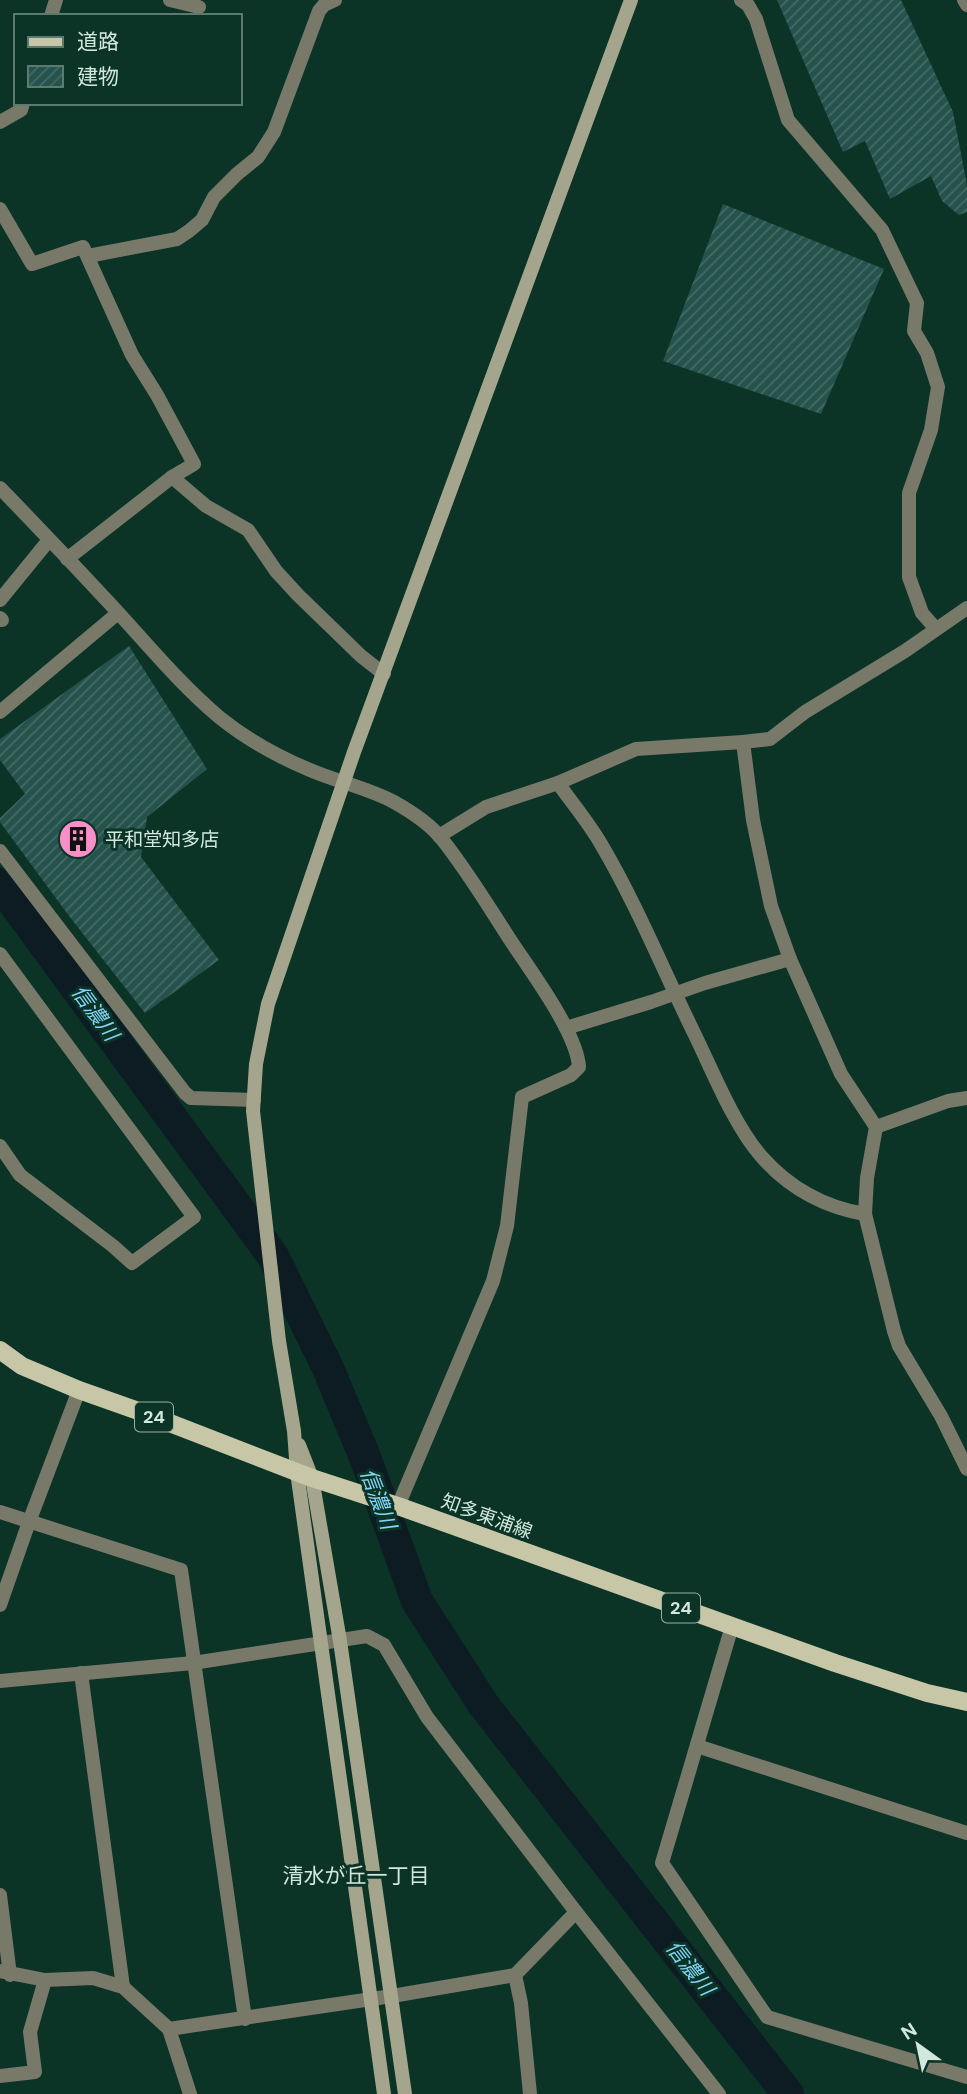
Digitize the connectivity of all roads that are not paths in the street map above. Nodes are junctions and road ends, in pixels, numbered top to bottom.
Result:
1 (170, 0) edge
2 (335, 0) edge
3 (631, 0) edge
4 (741, 0) edge
5 (964, 0) edge
6 (967, 5) edge
7 (199, 7) dead end
8 (22, 105) edge
9 (0, 122) edge
10 (0, 209) edge
11 (88, 256) junction
12 (173, 477) junction
13 (2, 495) edge
14 (50, 540) junction
15 (67, 559) junction
16 (0, 600) edge
17 (967, 608) edge
18 (118, 613) junction
19 (936, 629) junction
20 (384, 674) junction
21 (0, 712) edge
22 (743, 743) junction
23 (345, 783) junction
24 (558, 783) junction
25 (439, 836) junction
26 (0, 851) edge
27 (0, 954) edge
28 (790, 959) junction
29 (674, 993) junction
30 (566, 1028) junction
31 (967, 1098) edge
32 (254, 1100) junction
33 (876, 1128) junction
34 (0, 1146) edge
35 (865, 1214) junction
36 (0, 1350) edge
37 (0, 1363) edge
38 (22, 1366) junction
39 (79, 1390) junction
40 (967, 1469) edge
41 (304, 1475) junction
42 (398, 1506) junction
43 (0, 1512) edge
44 (29, 1522) junction
45 (0, 1605) edge
46 (732, 1626) junction
47 (340, 1642) junction
48 (321, 1644) junction
49 (193, 1663) junction
50 (80, 1673) junction
51 (0, 1681) edge
52 (967, 1702) edge
53 (697, 1746) junction
54 (967, 1833) edge
55 (0, 1895) edge
56 (576, 1912) junction
57 (5, 1973) edge
58 (515, 1975) junction
59 (45, 1980) junction
60 (122, 1987) junction
61 (392, 1996) junction
62 (371, 1999) junction
63 (245, 2019) junction
64 (169, 2029) junction
65 (0, 2076) edge
66 (967, 2077) edge
67 (190, 2094) edge
68 (384, 2094) edge
69 (405, 2094) edge
70 (530, 2094) edge
71 (719, 2094) edge

1 - 7 street
2 - 11 street
3 - 20 street
4 - 19 street
5 - 6 street
8 - 9 street
10 - 11 street
11 - 12 street
12 - 15 street
12 - 20 street
13 - 14 street
14 - 15 street
14 - 16 street
15 - 18 street
17 - 19 street
18 - 21 street
18 - 23 street
19 - 22 street
20 - 23 street
22 - 24 street
22 - 28 street
23 - 25 street
23 - 32 street
24 - 25 street
24 - 29 street
25 - 30 street
26 - 32 street
27 - 34 street
28 - 29 street
28 - 33 street
29 - 30 street
29 - 35 street
30 - 42 street
31 - 33 street
32 - 41 street
33 - 35 street
35 - 40 street
36 - 38 main road, 知多東浦線 / 24
37 - 38 street
38 - 39 main road, 知多東浦線 / 24
39 - 41 main road, 知多東浦線 / 24
39 - 44 street
41 - 42 main road, 知多東浦線 / 24
41 - 47 street
41 - 48 street
42 - 46 main road, 知多東浦線 / 24
43 - 44 street
44 - 45 street
44 - 49 street
46 - 52 main road, 知多東浦線 / 24
46 - 53 street
47 - 48 street
47 - 56 street
47 - 61 street
48 - 49 street
48 - 62 street
49 - 50 street
49 - 63 street
50 - 51 street
50 - 60 street
53 - 54 street
53 - 66 street
55 - 57 street
56 - 58 street
56 - 71 street
57 - 59 street
58 - 61 street
58 - 70 street
59 - 60 street
59 - 65 street
60 - 64 street
61 - 62 street
61 - 69 street
62 - 63 street
62 - 68 street
63 - 64 street
64 - 67 street

